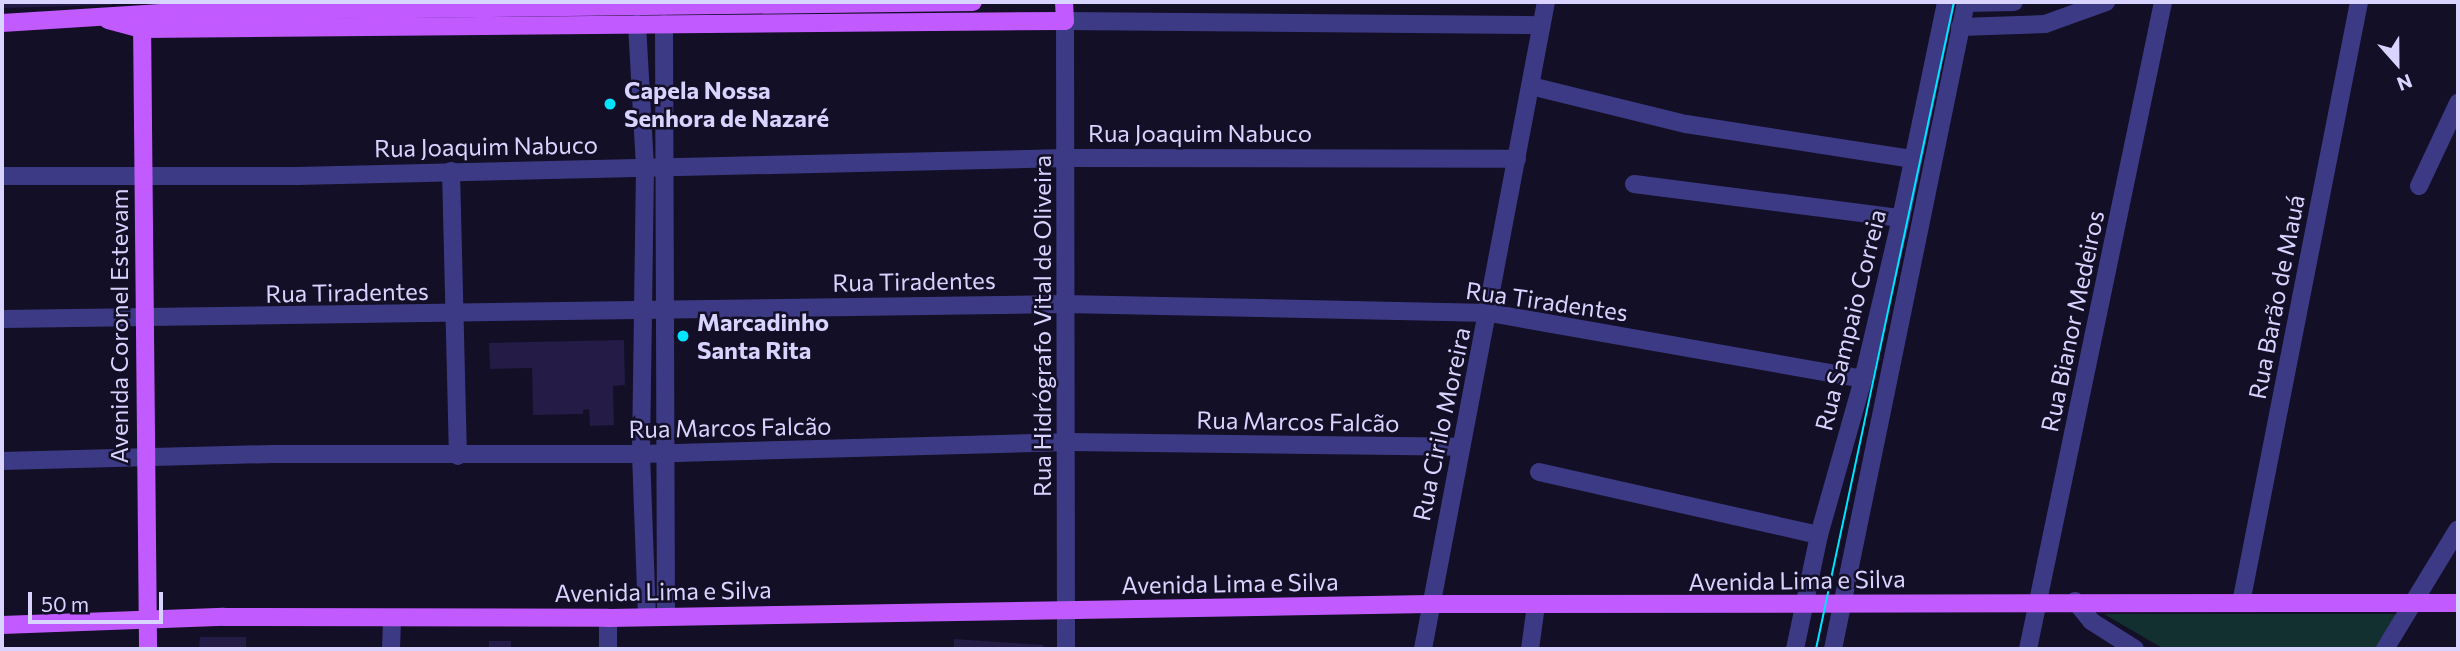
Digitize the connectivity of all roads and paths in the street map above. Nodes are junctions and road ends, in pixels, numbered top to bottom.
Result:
1 (972, 2) edge
2 (1064, 2) edge
3 (1546, 2) edge
4 (1946, 2) edge
5 (1966, 2) edge
6 (2014, 2) edge
7 (2106, 2) edge
8 (2163, 2) edge
9 (2359, 2) edge
10 (449, 4) edge
11 (142, 15) edge
12 (1065, 21) junction
13 (2, 23) edge
14 (637, 24) junction
15 (664, 24) junction
16 (1540, 25) junction
17 (444, 26) junction
18 (1961, 27) junction
19 (1531, 86) junction
20 (2458, 103) edge
21 (1067, 158) junction
22 (1517, 159) junction
23 (1912, 159) junction
24 (663, 166) junction
25 (645, 167) junction
26 (451, 171) junction
27 (143, 175) junction
28 (2, 176) edge
29 (1634, 184) dead end
30 (2419, 186) dead end
31 (1901, 218) junction
32 (1064, 304) junction
33 (641, 309) junction
34 (666, 309) junction
35 (1490, 313) junction
36 (455, 315) junction
37 (2, 319) edge
38 (143, 319) junction
39 (1863, 379) junction
40 (1068, 442) junction
41 (1460, 447) junction
42 (667, 453) junction
43 (641, 454) junction
44 (458, 456) junction
45 (143, 457) junction
46 (2, 461) edge
47 (1539, 472) dead end
48 (2458, 529) edge
49 (1819, 535) junction
50 (2039, 601) junction
51 (2076, 601) junction
52 (2241, 603) junction
53 (2458, 603) edge
54 (1429, 604) junction
55 (2412, 604) junction
56 (1536, 605) junction
57 (1843, 605) junction
58 (1804, 607) junction
59 (1066, 610) junction
60 (647, 616) junction
61 (666, 616) junction
62 (608, 618) junction
63 (147, 619) junction
64 (392, 619) junction
65 (2, 625) edge
66 (148, 649) edge
67 (391, 649) edge
68 (608, 649) edge
69 (1066, 649) edge
70 (1423, 649) edge
71 (1530, 649) edge
72 (1795, 649) edge
73 (1833, 649) edge
74 (2028, 649) edge
75 (2135, 649) edge
76 (2385, 649) edge

1 - 10 main road
2 - 12 main road, Rua Hidrógrafo Vital de Oliveira
3 - 16 street, Rua Cirilo Moreira
4 - 23 street, Rua Sampaio Correia
5 - 6 street
5 - 18 street, Rua Sampaio Correia
7 - 18 street
8 - 50 street, Rua Bianor Medeiros
9 - 52 street, Rua Barão de Mauá
10 - 11 main road
10 - 17 street
11 - 13 main road
11 - 17 main road
11 - 27 main road, Avenida Coronel Estevam
12 - 15 main road
12 - 16 street
12 - 21 street, Rua Hidrógrafo Vital de Oliveira
14 - 15 main road
14 - 17 main road
14 - 25 street
15 - 24 street
16 - 19 street, Rua Cirilo Moreira
18 - 57 street, Rua Sampaio Correia
19 - 22 street, Rua Cirilo Moreira
19 - 23 street
20 - 30 street
21 - 22 street, Rua Joaquim Nabuco
21 - 24 street, Rua Joaquim Nabuco
21 - 32 street, Rua Hidrógrafo Vital de Oliveira
22 - 35 street, Rua Cirilo Moreira
23 - 31 street, Rua Sampaio Correia
24 - 25 street, Rua Joaquim Nabuco
24 - 34 street
25 - 26 street, Rua Joaquim Nabuco
25 - 33 street
26 - 27 street, Rua Joaquim Nabuco
26 - 36 street
27 - 28 street, Rua Joaquim Nabuco
27 - 38 main road, Avenida Coronel Estevam
29 - 31 street
31 - 39 street, Rua Sampaio Correia
32 - 34 street, Rua Tiradentes
32 - 35 street, Rua Tiradentes
32 - 40 street, Rua Hidrógrafo Vital de Oliveira
33 - 34 street, Rua Tiradentes
33 - 36 street, Rua Tiradentes
33 - 43 street
34 - 42 street
35 - 39 street, Rua Tiradentes
35 - 41 street, Rua Cirilo Moreira
36 - 38 street, Rua Tiradentes
36 - 44 street
37 - 38 street, Rua Tiradentes
38 - 45 main road, Avenida Coronel Estevam
39 - 49 street, Rua Sampaio Correia
40 - 41 street, Rua Marcos Falcão
40 - 42 street, Rua Marcos Falcão
40 - 59 street, Rua Hidrógrafo Vital de Oliveira
41 - 54 street, Rua Cirilo Moreira
42 - 43 street, Rua Marcos Falcão
42 - 61 street
43 - 44 street, Rua Marcos Falcão
43 - 60 street
44 - 45 street, Rua Marcos Falcão
45 - 46 street, Rua Marcos Falcão
45 - 63 main road, Avenida Coronel Estevam
47 - 49 street
48 - 55 street
49 - 58 street, Rua Sampaio Correia
50 - 51 main road, Avenida Lima e Silva
50 - 57 main road, Avenida Lima e Silva
50 - 74 street, Rua Bianor Medeiros
51 - 52 main road, Avenida Lima e Silva
51 - 75 street
52 - 55 main road, Avenida Lima e Silva
53 - 55 main road, Avenida Lima e Silva
54 - 56 main road, Avenida Lima e Silva
54 - 59 main road, Avenida Lima e Silva
54 - 70 street, Rua Cirilo Moreira
55 - 76 street
56 - 58 main road, Avenida Lima e Silva
56 - 71 street
57 - 58 main road, Avenida Lima e Silva
57 - 73 street, Rua Sampaio Correia
58 - 72 street, Rua Sampaio Correia
59 - 61 main road, Avenida Lima e Silva
59 - 69 street, Rua Hidrógrafo Vital de Oliveira
60 - 61 main road, Avenida Lima e Silva
60 - 62 main road, Avenida Lima e Silva
62 - 64 main road, Avenida Lima e Silva
62 - 68 street
63 - 64 main road, Avenida Lima e Silva
63 - 65 main road, Avenida Lima e Silva
63 - 66 main road, Avenida Coronel Estevam
64 - 67 street

